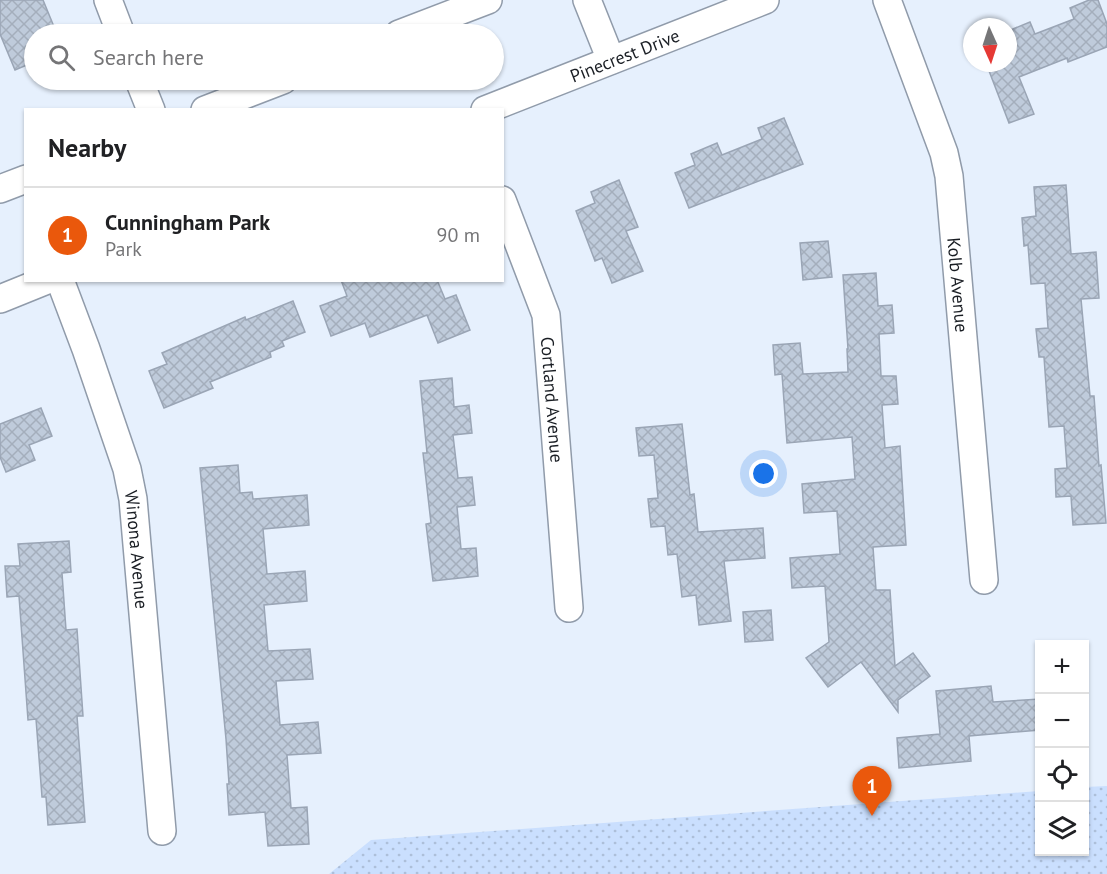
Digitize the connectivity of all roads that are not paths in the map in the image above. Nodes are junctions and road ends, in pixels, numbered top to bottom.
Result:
1 (108, 0) edge
2 (488, 0) edge
3 (587, 0) edge
4 (765, 0) edge
5 (887, 0) edge
6 (117, 24) edge
7 (425, 24) edge
8 (611, 60) junction
9 (143, 90) edge
10 (257, 90) edge
11 (150, 108) edge
12 (210, 108) edge
13 (490, 108) edge
14 (24, 180) edge
15 (0, 189) edge
16 (504, 205) edge
17 (42, 282) edge
18 (61, 282) edge
19 (0, 299) edge
20 (984, 580) dead end
21 (569, 608) dead end
22 (162, 831) dead end

1 - 6 street
2 - 7 street
3 - 8 street
4 - 8 street, Pinecrest Drive
5 - 20 street, Kolb Avenue
8 - 13 street, Pinecrest Drive
9 - 11 street
10 - 12 street
14 - 15 street
16 - 21 street, Cortland Avenue
17 - 19 street
18 - 22 street, Winona Avenue

